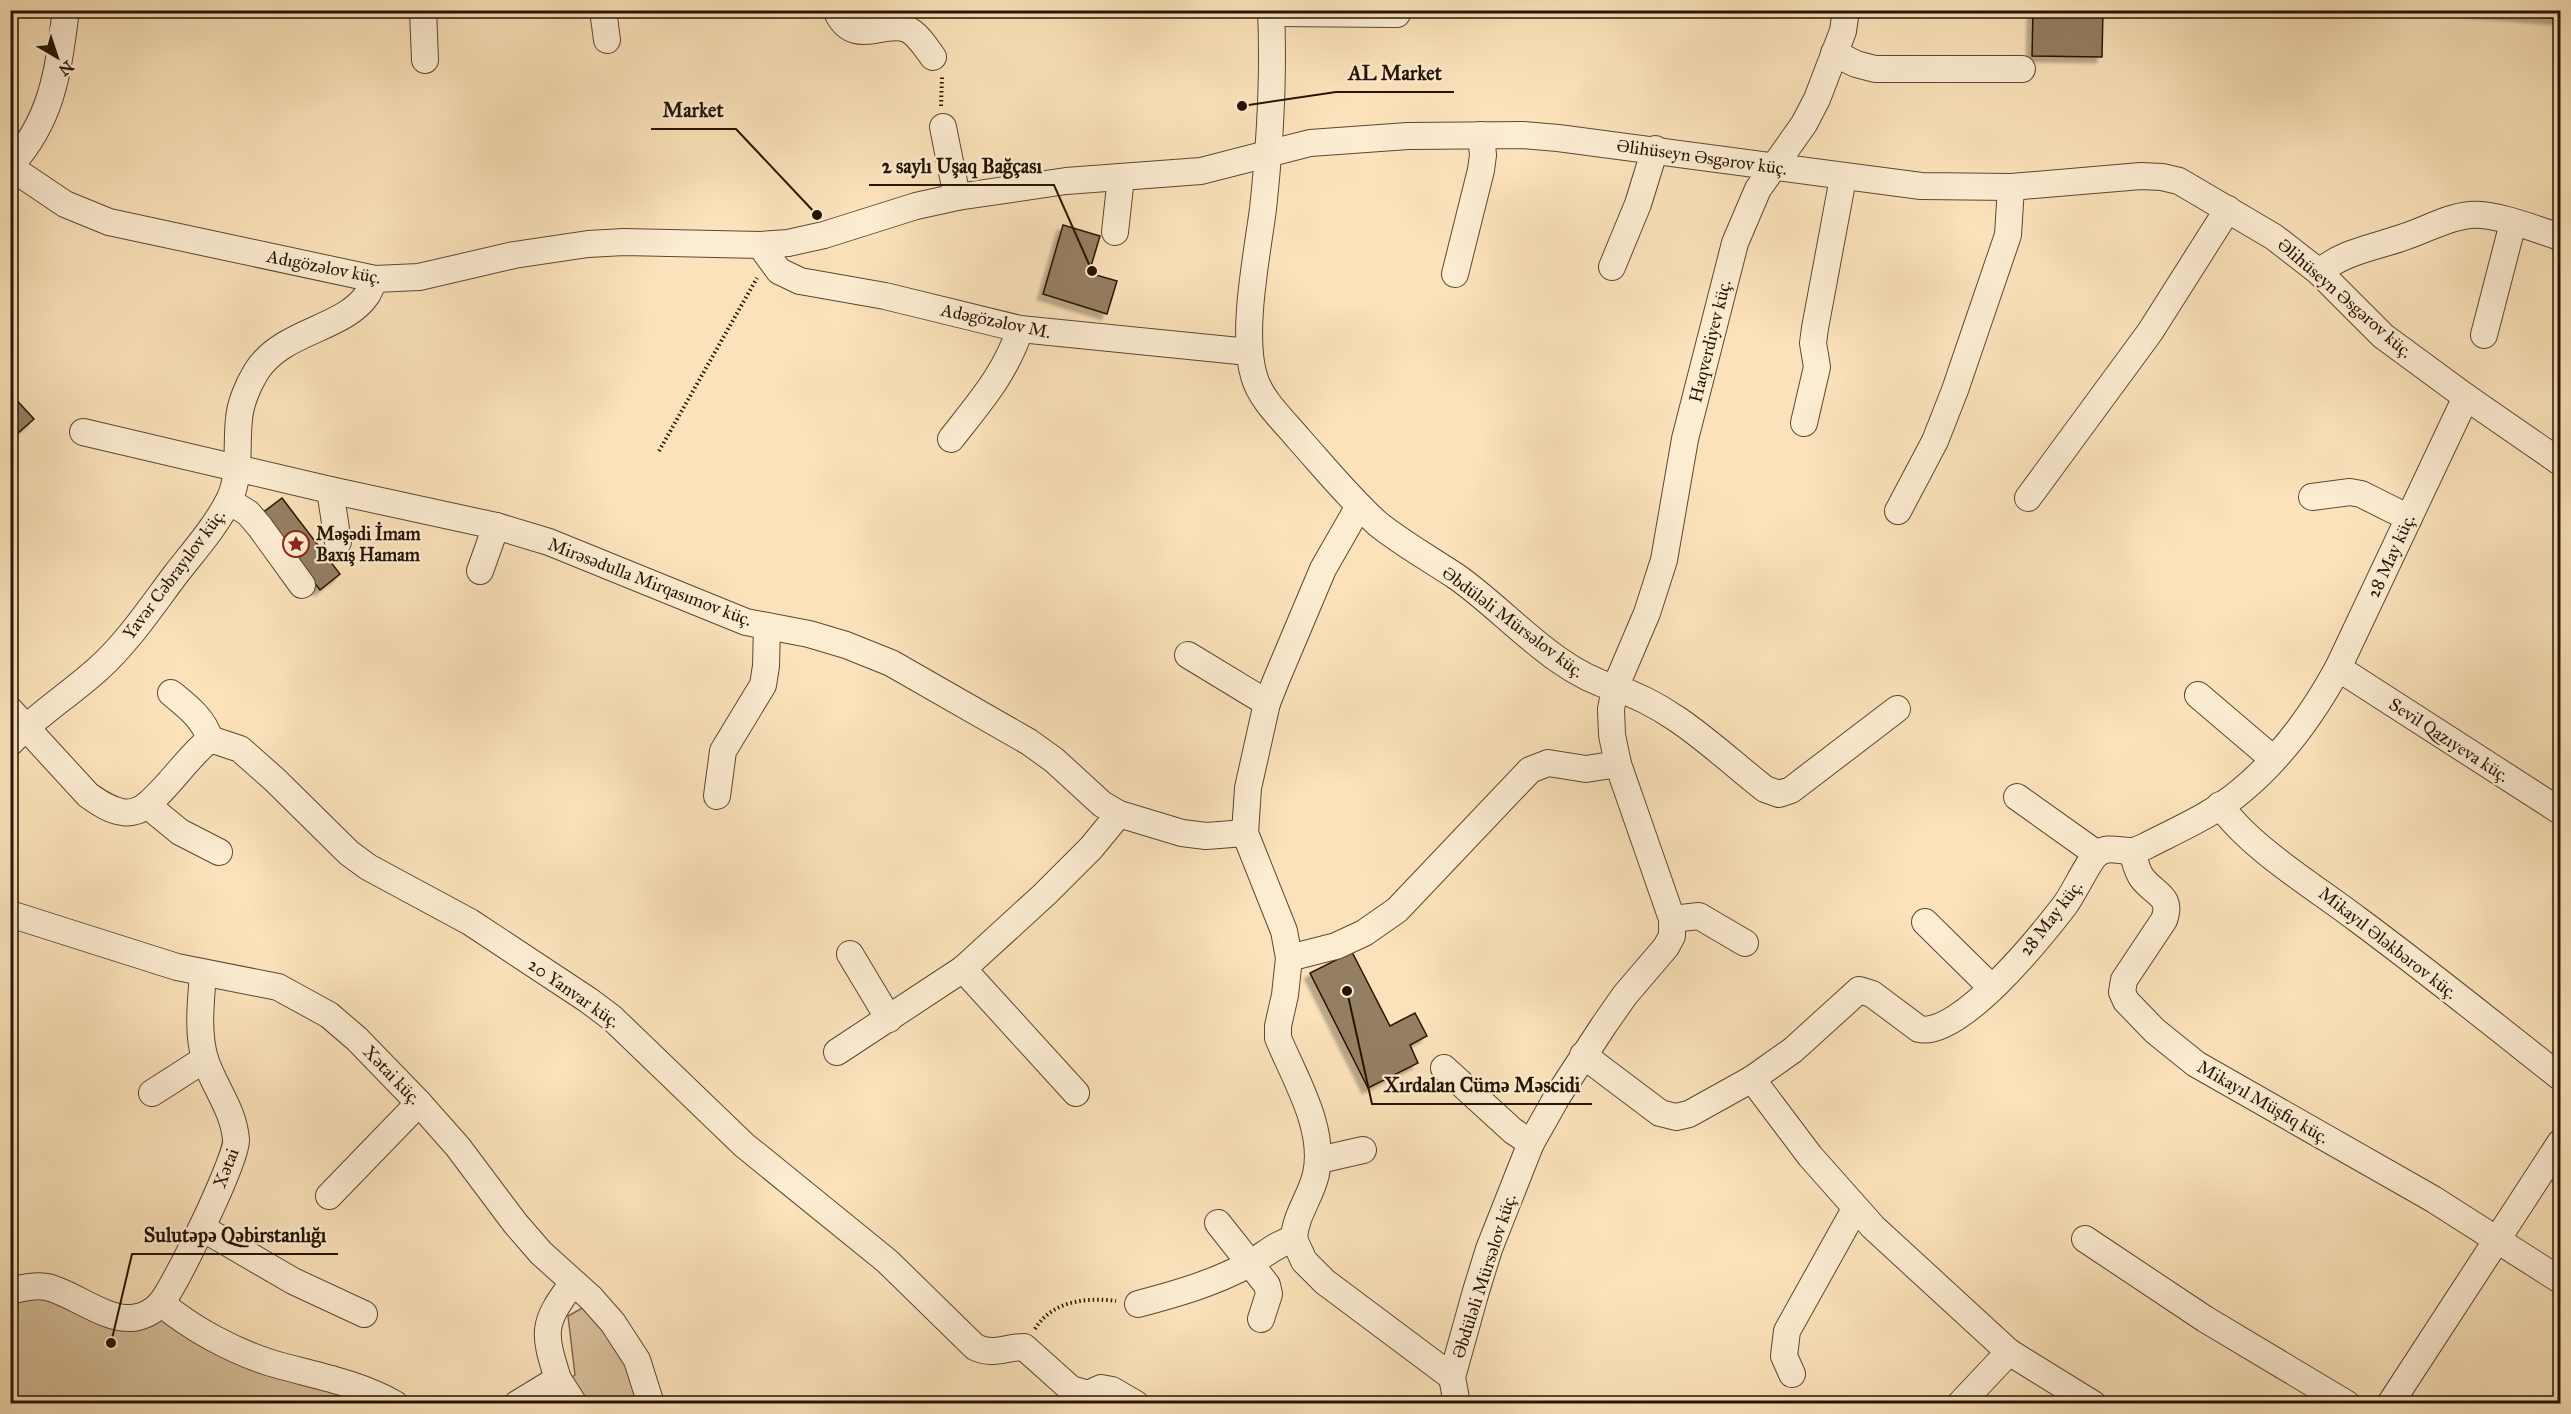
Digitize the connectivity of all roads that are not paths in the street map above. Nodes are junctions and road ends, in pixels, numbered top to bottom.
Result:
1 (66, 10) edge
2 (423, 10) edge
3 (603, 10) edge
4 (836, 10) edge
5 (1846, 10) edge
6 (1271, 12) edge
7 (1397, 14) dead end
8 (607, 40) dead end
9 (1834, 53) junction
10 (933, 57) road end
11 (424, 60) dead end
12 (2022, 69) dead end
13 (943, 127) road end
14 (1481, 135) junction
15 (1655, 149) junction
16 (1267, 153) junction
17 (1774, 165) junction
18 (10, 167) edge
19 (1121, 177) junction
20 (1843, 178) junction
21 (2012, 187) junction
22 (957, 197) junction
23 (2228, 209) junction
24 (2514, 223) junction
25 (1115, 232) dead end
26 (2560, 237) edge
27 (765, 253) junction
28 (1612, 267) dead end
29 (2319, 272) junction
30 (1455, 274) dead end
31 (375, 279) junction
32 (1020, 329) junction
33 (2484, 335) dead end
34 (1249, 352) junction
35 (2466, 397) junction
36 (1804, 423) dead end
37 (84, 432) dead end
38 (951, 439) dead end
39 (2560, 462) edge
40 (236, 469) junction
41 (330, 490) junction
42 (2312, 497) dead end
43 (2028, 498) dead end
44 (228, 501) junction
45 (1359, 506) junction
46 (1898, 512) dead end
47 (2409, 518) junction
48 (496, 525) junction
49 (338, 542) dead end
50 (480, 570) dead end
51 (302, 585) dead end
52 (767, 626) junction
53 (1188, 655) dead end
54 (2338, 668) junction
55 (1615, 688) junction
56 (171, 693) dead end
57 (2198, 695) dead end
58 (1267, 703) junction
59 (1897, 709) dead end
60 (16, 726) edge
61 (210, 739) junction
62 (2273, 759) junction
63 (1618, 764) junction
64 (717, 796) dead end
65 (2017, 797) dead end
66 (147, 805) junction
67 (2220, 805) junction
68 (2560, 811) edge
69 (1119, 814) junction
70 (1245, 833) junction
71 (2132, 851) junction
72 (219, 852) dead end
73 (2097, 854) junction
74 (10, 914) edge
75 (1672, 919) junction
76 (1925, 922) dead end
77 (1745, 943) dead end
78 (850, 954) dead end
79 (1289, 958) junction
80 (963, 969) junction
81 (203, 973) junction
82 (1992, 988) junction
83 (889, 1019) junction
84 (837, 1052) dead end
85 (1583, 1055) junction
86 (205, 1059) junction
87 (1444, 1068) dead end
88 (2560, 1077) edge
89 (1752, 1079) junction
90 (152, 1093) dead end
91 (1076, 1093) dead end
92 (419, 1103) junction
93 (1531, 1143) junction
94 (2560, 1143) edge
95 (1363, 1150) dead end
96 (1319, 1160) junction
97 (329, 1196) dead end
98 (1855, 1209) junction
99 (1218, 1223) dead end
100 (202, 1228) junction
101 (2497, 1238) junction
102 (1294, 1239) junction
103 (2085, 1239) dead end
104 (1251, 1263) junction
105 (2560, 1280) edge
106 (572, 1284) junction
107 (10, 1291) edge
108 (161, 1303) junction
109 (1138, 1304) road end
110 (363, 1314) dead end
111 (1261, 1319) dead end
112 (2009, 1352) junction
113 (1792, 1374) dead end
114 (1452, 1377) junction
115 (558, 1379) junction
116 (394, 1404) edge
117 (517, 1404) edge
118 (574, 1404) edge
119 (651, 1404) edge
120 (1136, 1404) edge
121 (1457, 1404) edge
122 (1960, 1404) edge
123 (2093, 1404) edge
124 (2347, 1404) edge
125 (2390, 1404) edge

1 - 18 street
2 - 11 street
3 - 8 street
4 - 10 street
5 - 9 street, Haqverdiyev küç.
6 - 7 street
6 - 16 street, Əbdüləli Mürsəlov küç.
9 - 12 street
9 - 17 street, Haqverdiyev küç.
13 - 22 street
14 - 15 street, Əlihüseyn Əsgərov küç.
14 - 16 street, Əlihüseyn Əsgərov küç.
14 - 30 street
15 - 17 street, Əlihüseyn Əsgərov küç.
15 - 28 street
16 - 19 street, Əlihüseyn Əsgərov küç.
16 - 34 street, Əbdüləli Mürsəlov küç.
17 - 20 street, Əlihüseyn Əsgərov küç.
17 - 55 street, Haqverdiyev küç.
18 - 31 street, Adıgözəlov küç.
19 - 22 street, Əlihüseyn Əsgərov küç.
19 - 25 street
20 - 21 street, Əlihüseyn Əsgərov küç.
20 - 36 street
21 - 23 street, Əlihüseyn Əsgərov küç.
21 - 46 street
22 - 27 street, Əlihüseyn Əsgərov küç.
23 - 29 street, Əlihüseyn Əsgərov küç.
23 - 43 street
24 - 26 street
24 - 29 street
24 - 33 street
27 - 31 street, Adıgözəlov küç.
27 - 32 street, Adəgözəlov M.
29 - 35 street, Əlihüseyn Əsgərov küç.
31 - 40 street, Yavər Cəbrayılov küç.
32 - 34 street, Adəgözəlov M.
32 - 38 street
34 - 45 street, Əbdüləli Mürsəlov küç.
35 - 39 street, Əlihüseyn Əsgərov küç.
35 - 47 street, 28 May küç.
37 - 40 street, Mirəsədulla Mirqasımov küç.
40 - 41 street, Mirəsədulla Mirqasımov küç.
40 - 44 street, Yavər Cəbrayılov küç.
41 - 48 street, Mirəsədulla Mirqasımov küç.
41 - 49 street
42 - 47 street
44 - 51 street
44 - 60 street, Yavər Cəbrayılov küç.
45 - 55 street, Əbdüləli Mürsəlov küç.
45 - 58 street
47 - 54 street, 28 May küç.
48 - 50 street
48 - 52 street, Mirəsədulla Mirqasımov küç.
52 - 64 street
52 - 69 street, Mirəsədulla Mirqasımov küç.
53 - 58 street
54 - 62 street, 28 May küç.
54 - 68 street, Sevil Qazıyeva küç.
55 - 59 street, Əbdüləli Mürsəlov küç.
55 - 63 street
56 - 61 street
57 - 62 street
58 - 70 street
60 - 66 street
61 - 66 street
61 - 120 street, 20 Yanvar küç.
62 - 67 street, 28 May küç.
63 - 75 street
63 - 79 street
65 - 73 street
66 - 72 street
67 - 71 street, 28 May küç.
67 - 88 street, Mikayıl Ələkbərov küç.
69 - 70 street, Mirəsədulla Mirqasımov küç.
69 - 80 street
70 - 79 street
71 - 73 street, 28 May küç.
71 - 101 street, Mikayıl Müşfiq küç.
73 - 82 street, 28 May küç.
74 - 81 street, Xətai küç.
75 - 77 street
75 - 85 street, Əbdüləli Mürsəlov küç.
76 - 82 street
78 - 83 street
79 - 96 street
80 - 83 street
80 - 91 street
81 - 86 street, Xətai
81 - 92 street, Xətai küç.
82 - 89 street, 28 May küç.
83 - 84 street
85 - 89 street, 28 May küç.
85 - 93 street, Əbdüləli Mürsəlov küç.
86 - 90 street
86 - 100 street, Xətai
87 - 93 street
89 - 98 street
92 - 97 street
92 - 106 street, Xətai küç.
93 - 114 street, Əbdüləli Mürsəlov küç.
94 - 101 street
95 - 96 street
96 - 102 street
98 - 112 street
98 - 113 street
99 - 104 street
100 - 108 street, Xətai
100 - 110 street
101 - 105 street, Mikayıl Müşfiq küç.
101 - 125 street
102 - 104 street
102 - 114 street
103 - 124 street
104 - 109 street
104 - 111 street
106 - 115 street
106 - 119 street, Xətai küç.
107 - 108 street
108 - 116 street
112 - 122 street
112 - 123 street
114 - 121 street, Əbdüləli Mürsəlov küç.
115 - 117 street
115 - 118 street

